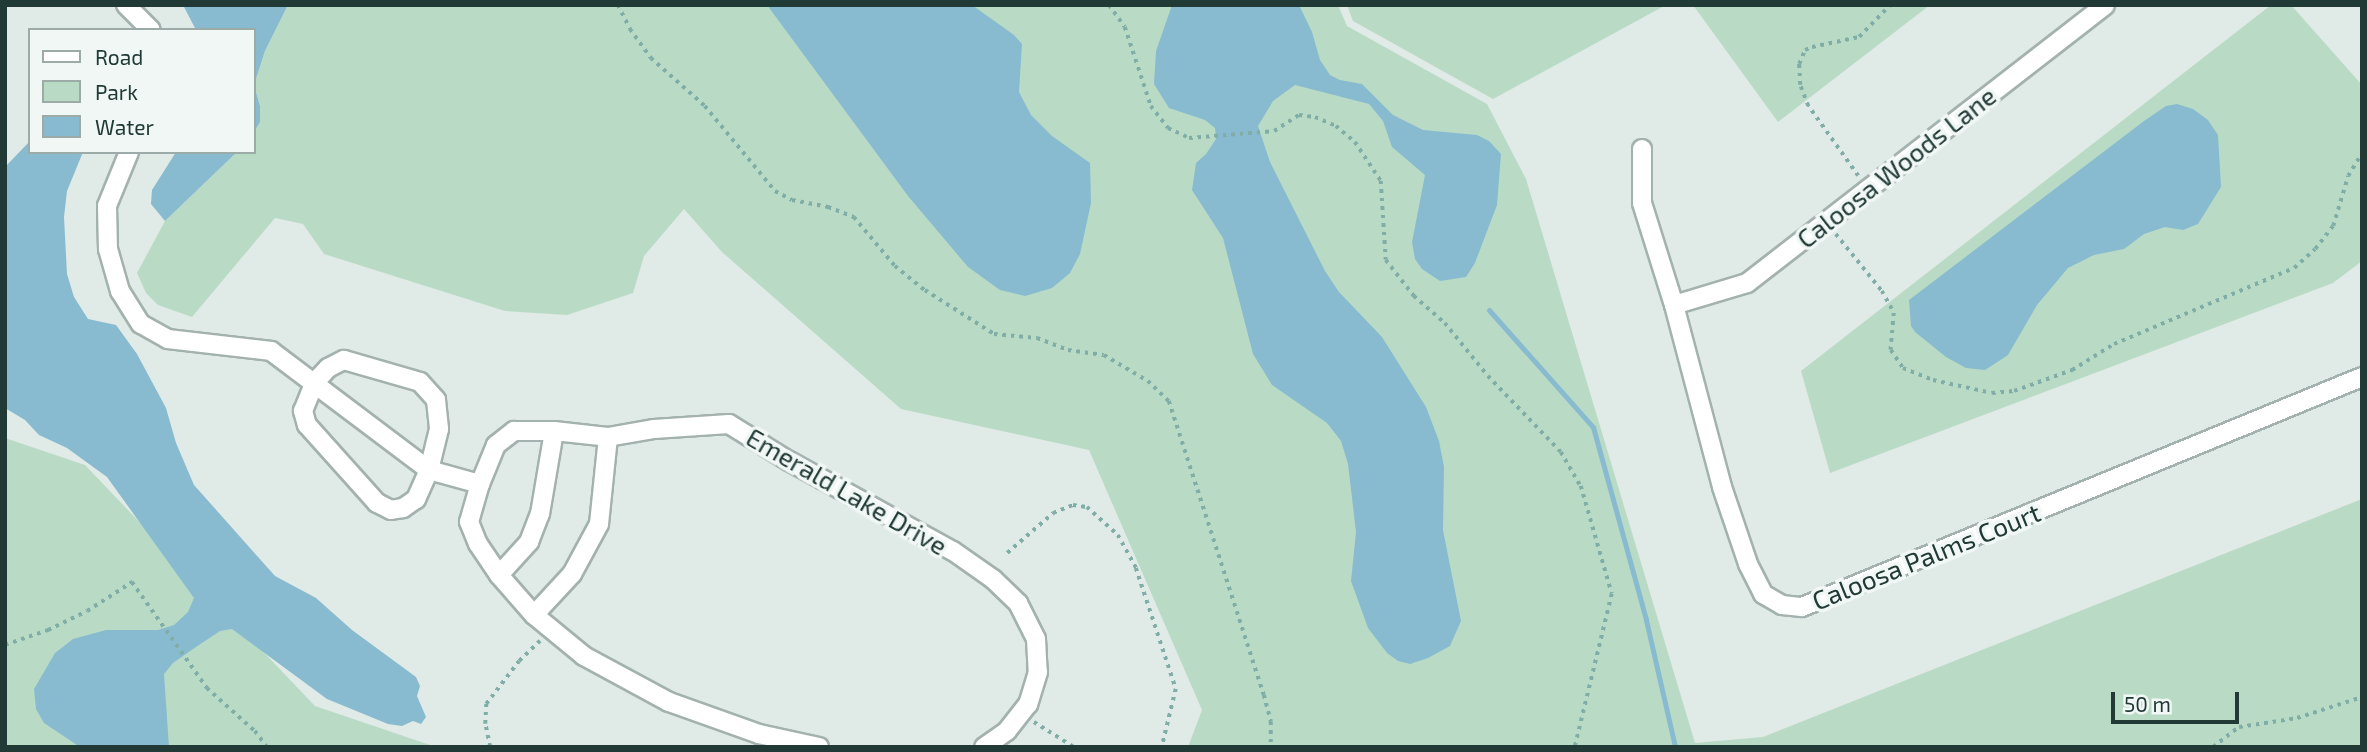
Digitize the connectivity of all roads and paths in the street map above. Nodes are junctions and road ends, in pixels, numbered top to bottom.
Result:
1 (126, 5) edge
2 (618, 5) edge
3 (1891, 5) edge
4 (2105, 5) edge
5 (1110, 6) edge
6 (149, 28) edge
7 (1642, 149) dead end
8 (2362, 153) edge
9 (128, 154) edge
10 (1869, 188) junction
11 (1826, 221) junction
12 (1674, 305) junction
13 (2362, 377) edge
14 (315, 382) junction
15 (554, 431) junction
16 (608, 437) junction
17 (429, 470) junction
18 (480, 484) junction
19 (1007, 553) dead end
20 (499, 575) junction
21 (534, 615) junction
22 (552, 630) junction
23 (5, 645) edge
24 (2362, 697) edge
25 (1020, 714) junction
26 (267, 747) edge
27 (490, 747) edge
28 (819, 747) edge
29 (984, 747) edge
30 (1074, 747) edge
31 (1161, 747) edge
32 (1271, 747) edge
33 (1575, 747) edge
34 (2213, 747) edge

1 - 6 street
2 - 32 path
3 - 10 path
4 - 10 street, Caloosa Woods Lane
5 - 33 path
7 - 12 street, Caloosa Palms Court
8 - 11 path
9 - 14 street
10 - 11 street, Caloosa Woods Lane
11 - 12 street, Caloosa Woods Lane
12 - 13 street, Caloosa Palms Court
14 - 17 street
14 - 17 street
14 - 17 street
15 - 16 street, Emerald Lake Drive
15 - 18 street, Emerald Lake Drive
15 - 20 street
16 - 21 street
16 - 25 street, Emerald Lake Drive
17 - 18 street
18 - 20 street, Emerald Lake Drive
19 - 31 path
20 - 21 street, Emerald Lake Drive
21 - 22 street, Emerald Lake Drive
22 - 27 path
22 - 28 street, Emerald Lake Drive
23 - 26 path
24 - 34 path
25 - 29 street, Emerald Lake Drive
25 - 30 path

